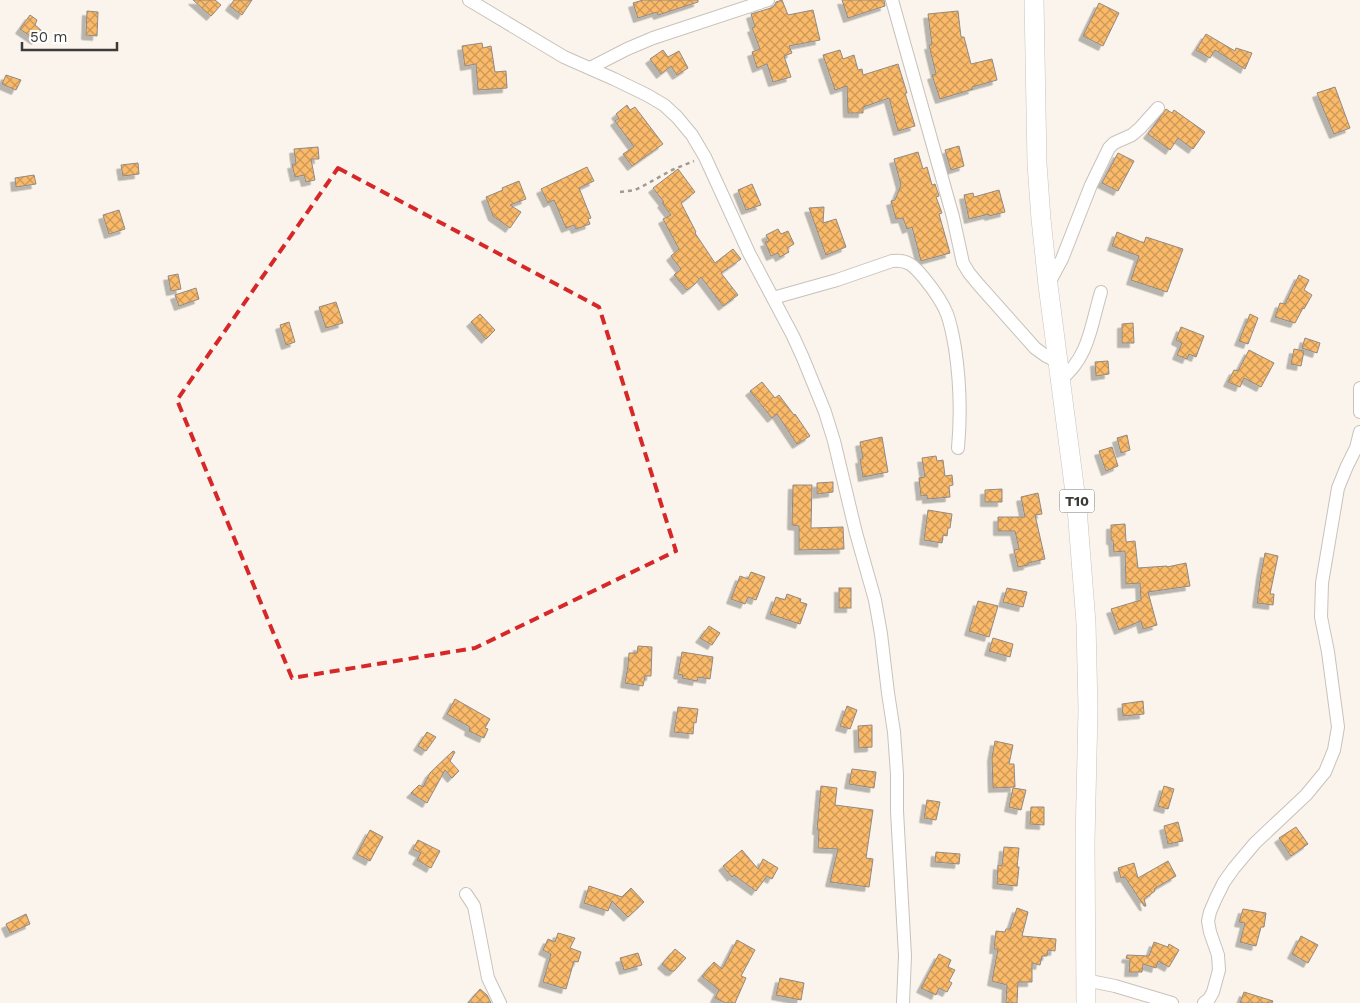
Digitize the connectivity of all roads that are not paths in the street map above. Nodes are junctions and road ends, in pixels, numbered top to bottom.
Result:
1 (469, 0) edge
2 (768, 0) edge
3 (892, 0) edge
4 (1034, 0) edge
5 (590, 68) junction
6 (1158, 108) dead end
7 (1048, 285) junction
8 (1101, 292) dead end
9 (773, 298) junction
10 (1059, 371) junction
11 (1360, 388) edge
12 (1360, 412) edge
13 (1360, 432) edge
14 (958, 448) dead end
15 (466, 894) dead end
16 (1085, 980) junction
17 (500, 1003) edge
18 (903, 1003) edge
19 (1086, 1003) edge
20 (1172, 1003) edge
21 (1204, 1003) edge

1 - 5 street
2 - 5 street
3 - 10 street
4 - 7 highway, T10
5 - 9 street
6 - 7 street
7 - 10 highway, T10
8 - 10 street
9 - 14 street
9 - 18 street
10 - 16 highway, T10
11 - 12 street
13 - 21 street
15 - 17 street
16 - 19 highway, T10
16 - 20 street

